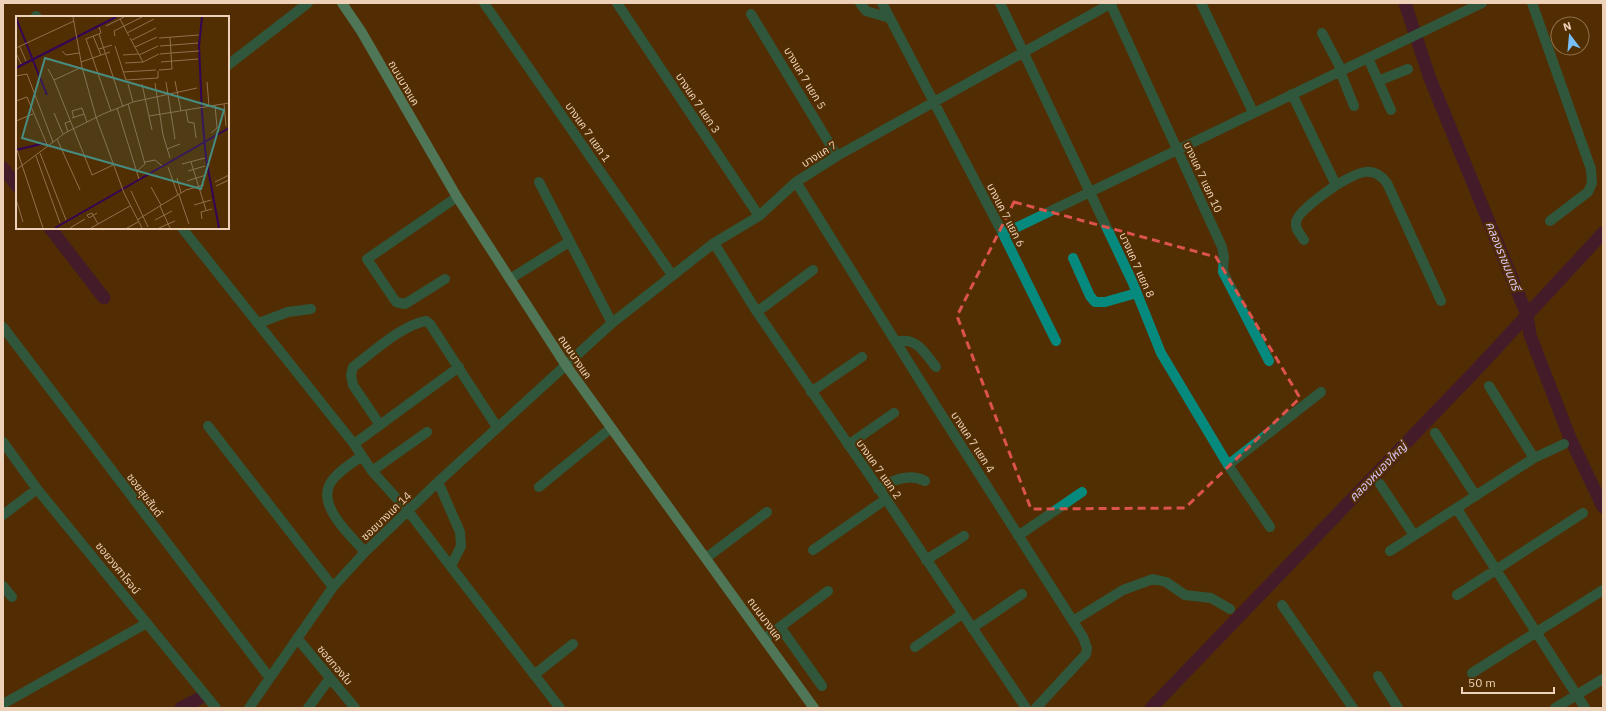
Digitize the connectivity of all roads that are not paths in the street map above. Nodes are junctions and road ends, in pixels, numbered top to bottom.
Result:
1 (308, 3) edge
2 (342, 3) edge
3 (484, 3) edge
4 (617, 3) edge
5 (860, 3) edge
6 (882, 3) edge
7 (1000, 3) edge
8 (1110, 3) edge
9 (1201, 3) edge
10 (1482, 3) edge
11 (1532, 3) edge
12 (1470, 6) edge
13 (751, 14) dead end
14 (890, 18) junction
15 (1322, 33) dead end
16 (1022, 51) junction
17 (1368, 58) junction
18 (229, 64) edge
19 (1408, 69) dead end
20 (1341, 71) junction
21 (1378, 81) junction
22 (1292, 94) junction
23 (933, 101) junction
24 (1354, 106) dead end
25 (1391, 110) dead end
26 (1253, 112) junction
27 (1177, 150) junction
28 (837, 156) junction
29 (539, 182) dead end
30 (796, 182) junction
31 (1336, 185) junction
32 (1090, 192) junction
33 (457, 197) junction
34 (759, 216) junction
35 (1550, 221) dead end
36 (183, 229) edge
37 (1003, 234) junction
38 (1304, 240) dead end
39 (569, 242) junction
40 (714, 243) junction
41 (1073, 258) dead end
42 (813, 270) dead end
43 (672, 275) junction
44 (510, 279) junction
45 (444, 280) dead end
46 (1136, 293) junction
47 (1441, 301) dead end
48 (311, 309) dead end
49 (757, 312) junction
50 (259, 323) junction
51 (612, 323) junction
52 (3, 327) edge
53 (1056, 340) dead end
54 (896, 342) junction
55 (862, 357) dead end
56 (1269, 361) dead end
57 (565, 364) junction
58 (459, 367) junction
59 (936, 367) dead end
60 (1489, 386) dead end
61 (811, 392) junction
62 (1321, 392) dead end
63 (894, 413) dead end
64 (380, 425) junction
65 (208, 426) dead end
66 (497, 427) junction
67 (611, 428) junction
68 (427, 432) dead end
69 (1435, 433) dead end
70 (3, 442) edge
71 (354, 444) junction
72 (1564, 444) dead end
73 (848, 445) junction
74 (362, 456) junction
75 (1534, 458) junction
76 (1228, 465) junction
77 (372, 471) junction
78 (925, 481) dead end
79 (438, 482) junction
80 (1380, 484) dead end
81 (539, 487) dead end
82 (37, 489) junction
83 (878, 489) junction
84 (1082, 492) dead end
85 (1476, 496) junction
86 (886, 499) junction
87 (1457, 509) junction
88 (408, 512) junction
89 (767, 512) dead end
90 (1583, 513) dead end
91 (3, 515) edge
92 (1270, 527) dead end
93 (1414, 535) junction
94 (964, 536) dead end
95 (1018, 536) junction
96 (813, 550) dead end
97 (1390, 551) dead end
98 (365, 552) junction
99 (706, 558) junction
100 (926, 560) junction
101 (451, 566) junction
102 (1496, 570) junction
103 (3, 586) edge
104 (333, 586) junction
105 (1603, 590) edge
106 (828, 591) dead end
107 (1022, 594) dead end
108 (1457, 595) dead end
109 (12, 597) dead end
110 (1282, 605) dead end
111 (1230, 609) dead end
112 (962, 614) junction
113 (1073, 621) junction
114 (147, 623) junction
115 (780, 627) junction
116 (972, 628) junction
117 (1536, 631) junction
118 (297, 638) junction
119 (764, 639) junction
120 (573, 644) dead end
121 (915, 647) dead end
122 (1472, 673) dead end
123 (534, 675) junction
124 (1378, 676) dead end
125 (269, 677) junction
126 (330, 678) junction
127 (1603, 679) edge
128 (822, 686) dead end
129 (1577, 695) junction
130 (3, 704) edge
131 (216, 708) edge
132 (249, 708) edge
133 (308, 708) edge
134 (355, 708) edge
135 (560, 708) edge
136 (814, 708) edge
137 (1026, 708) edge
138 (1036, 708) edge
139 (1353, 708) edge
140 (1398, 708) edge
141 (1555, 708) edge
142 (1585, 708) edge

1 - 18 street
2 - 33 main road, ถนนบางแค
3 - 43 street, บางแค 7 แยก 1
4 - 34 street, บางแค 7 แยก 3
5 - 14 street
6 - 14 street, บางแค 7 แยก 6
7 - 16 street, บางแค 7 แยก 8
8 - 16 street, บางแค 7
8 - 27 street, บางแค 7 แยก 10
9 - 26 street
10 - 12 street
11 - 35 street
12 - 17 street
13 - 28 street, บางแค 7 แยก 5
14 - 23 street, บางแค 7 แยก 6
15 - 20 street
16 - 23 street, บางแค 7
16 - 32 street, บางแค 7 แยก 8
17 - 20 street
17 - 21 street
19 - 21 street
20 - 22 street
20 - 24 street
21 - 25 street
22 - 26 street
22 - 31 street
23 - 28 street, บางแค 7
23 - 37 street, บางแค 7 แยก 6
26 - 27 street
27 - 32 street
27 - 56 street, บางแค 7 แยก 10
28 - 30 street, บางแค 7
29 - 39 street
30 - 34 street, บางแค 7
30 - 54 street, บางแค 7 แยก 4
31 - 38 street
31 - 47 street
32 - 37 street
32 - 46 street, บางแค 7 แยก 8
33 - 44 main road, ถนนบางแค
33 - 45 street
34 - 40 street, บางแค 7
36 - 50 street
37 - 53 street, บางแค 7 แยก 6
39 - 44 street
39 - 51 street
40 - 43 street, บางแค 7
40 - 49 street, บางแค 7 แยก 2
41 - 46 street
42 - 49 street
43 - 51 street, บางแค 7
44 - 57 main road, ถนนบางแค
46 - 76 street, บางแค 7 แยก 8
48 - 50 street
49 - 61 street, บางแค 7 แยก 2
50 - 71 street
51 - 57 street, บางแค 7
52 - 125 street, ซอยสุขสันต์
54 - 59 street
54 - 95 street, บางแค 7 แยก 4
55 - 61 street
57 - 66 street, ซอยบางแค 14
57 - 67 main road, ถนนบางแค
58 - 64 street
58 - 64 street
58 - 66 street
60 - 75 street
61 - 73 street, บางแค 7 แยก 2
62 - 76 street
63 - 73 street
64 - 71 street
65 - 104 street
66 - 79 street, ซอยบางแค 14
67 - 81 street
67 - 99 main road, ถนนบางแค
68 - 77 street
69 - 85 street
70 - 82 street, ซอยวงศาโรจน์
71 - 74 street
72 - 75 street
73 - 83 street, บางแค 7 แยก 2
74 - 77 street
74 - 98 street
75 - 85 street
76 - 92 street, บางแค 7 แยก 8
77 - 88 street
78 - 83 street
79 - 88 street, ซอยบางแค 14
79 - 101 street
80 - 93 street
82 - 91 street
82 - 114 street, ซอยวงศาโรจน์
83 - 86 street, บางแค 7 แยก 2
84 - 95 street
85 - 87 street
86 - 96 street
86 - 100 street, บางแค 7 แยก 2
87 - 93 street
87 - 102 street
88 - 98 street, ซอยบางแค 14
88 - 101 street
89 - 99 street
90 - 102 street
93 - 97 street
94 - 100 street
95 - 113 street, บางแค 7 แยก 4
98 - 104 street, ซอยบางแค 14
99 - 119 main road, ถนนบางแค
100 - 112 street, บางแค 7 แยก 2
101 - 123 street
102 - 108 street
102 - 117 street
103 - 109 street
104 - 118 street, ซอยบางแค 14
105 - 117 street
106 - 115 street
107 - 116 street
110 - 139 street
111 - 113 street
112 - 116 street, บางแค 7 แยก 2
112 - 121 street
113 - 138 street, บางแค 7 แยก 4
114 - 130 street
114 - 131 street, ซอยวงศาโรจน์
115 - 119 street
115 - 128 street
116 - 137 street, บางแค 7 แยก 2
117 - 122 street
117 - 129 street
118 - 125 street, ซอยบางแค 14
118 - 126 street, ซอยทองใบ
119 - 136 main road, ถนนบางแค
120 - 123 street
123 - 135 street
124 - 140 street
125 - 132 street, ซอยบางแค 14
126 - 133 street
126 - 134 street, ซอยทองใบ
127 - 129 street
129 - 141 street
129 - 142 street

